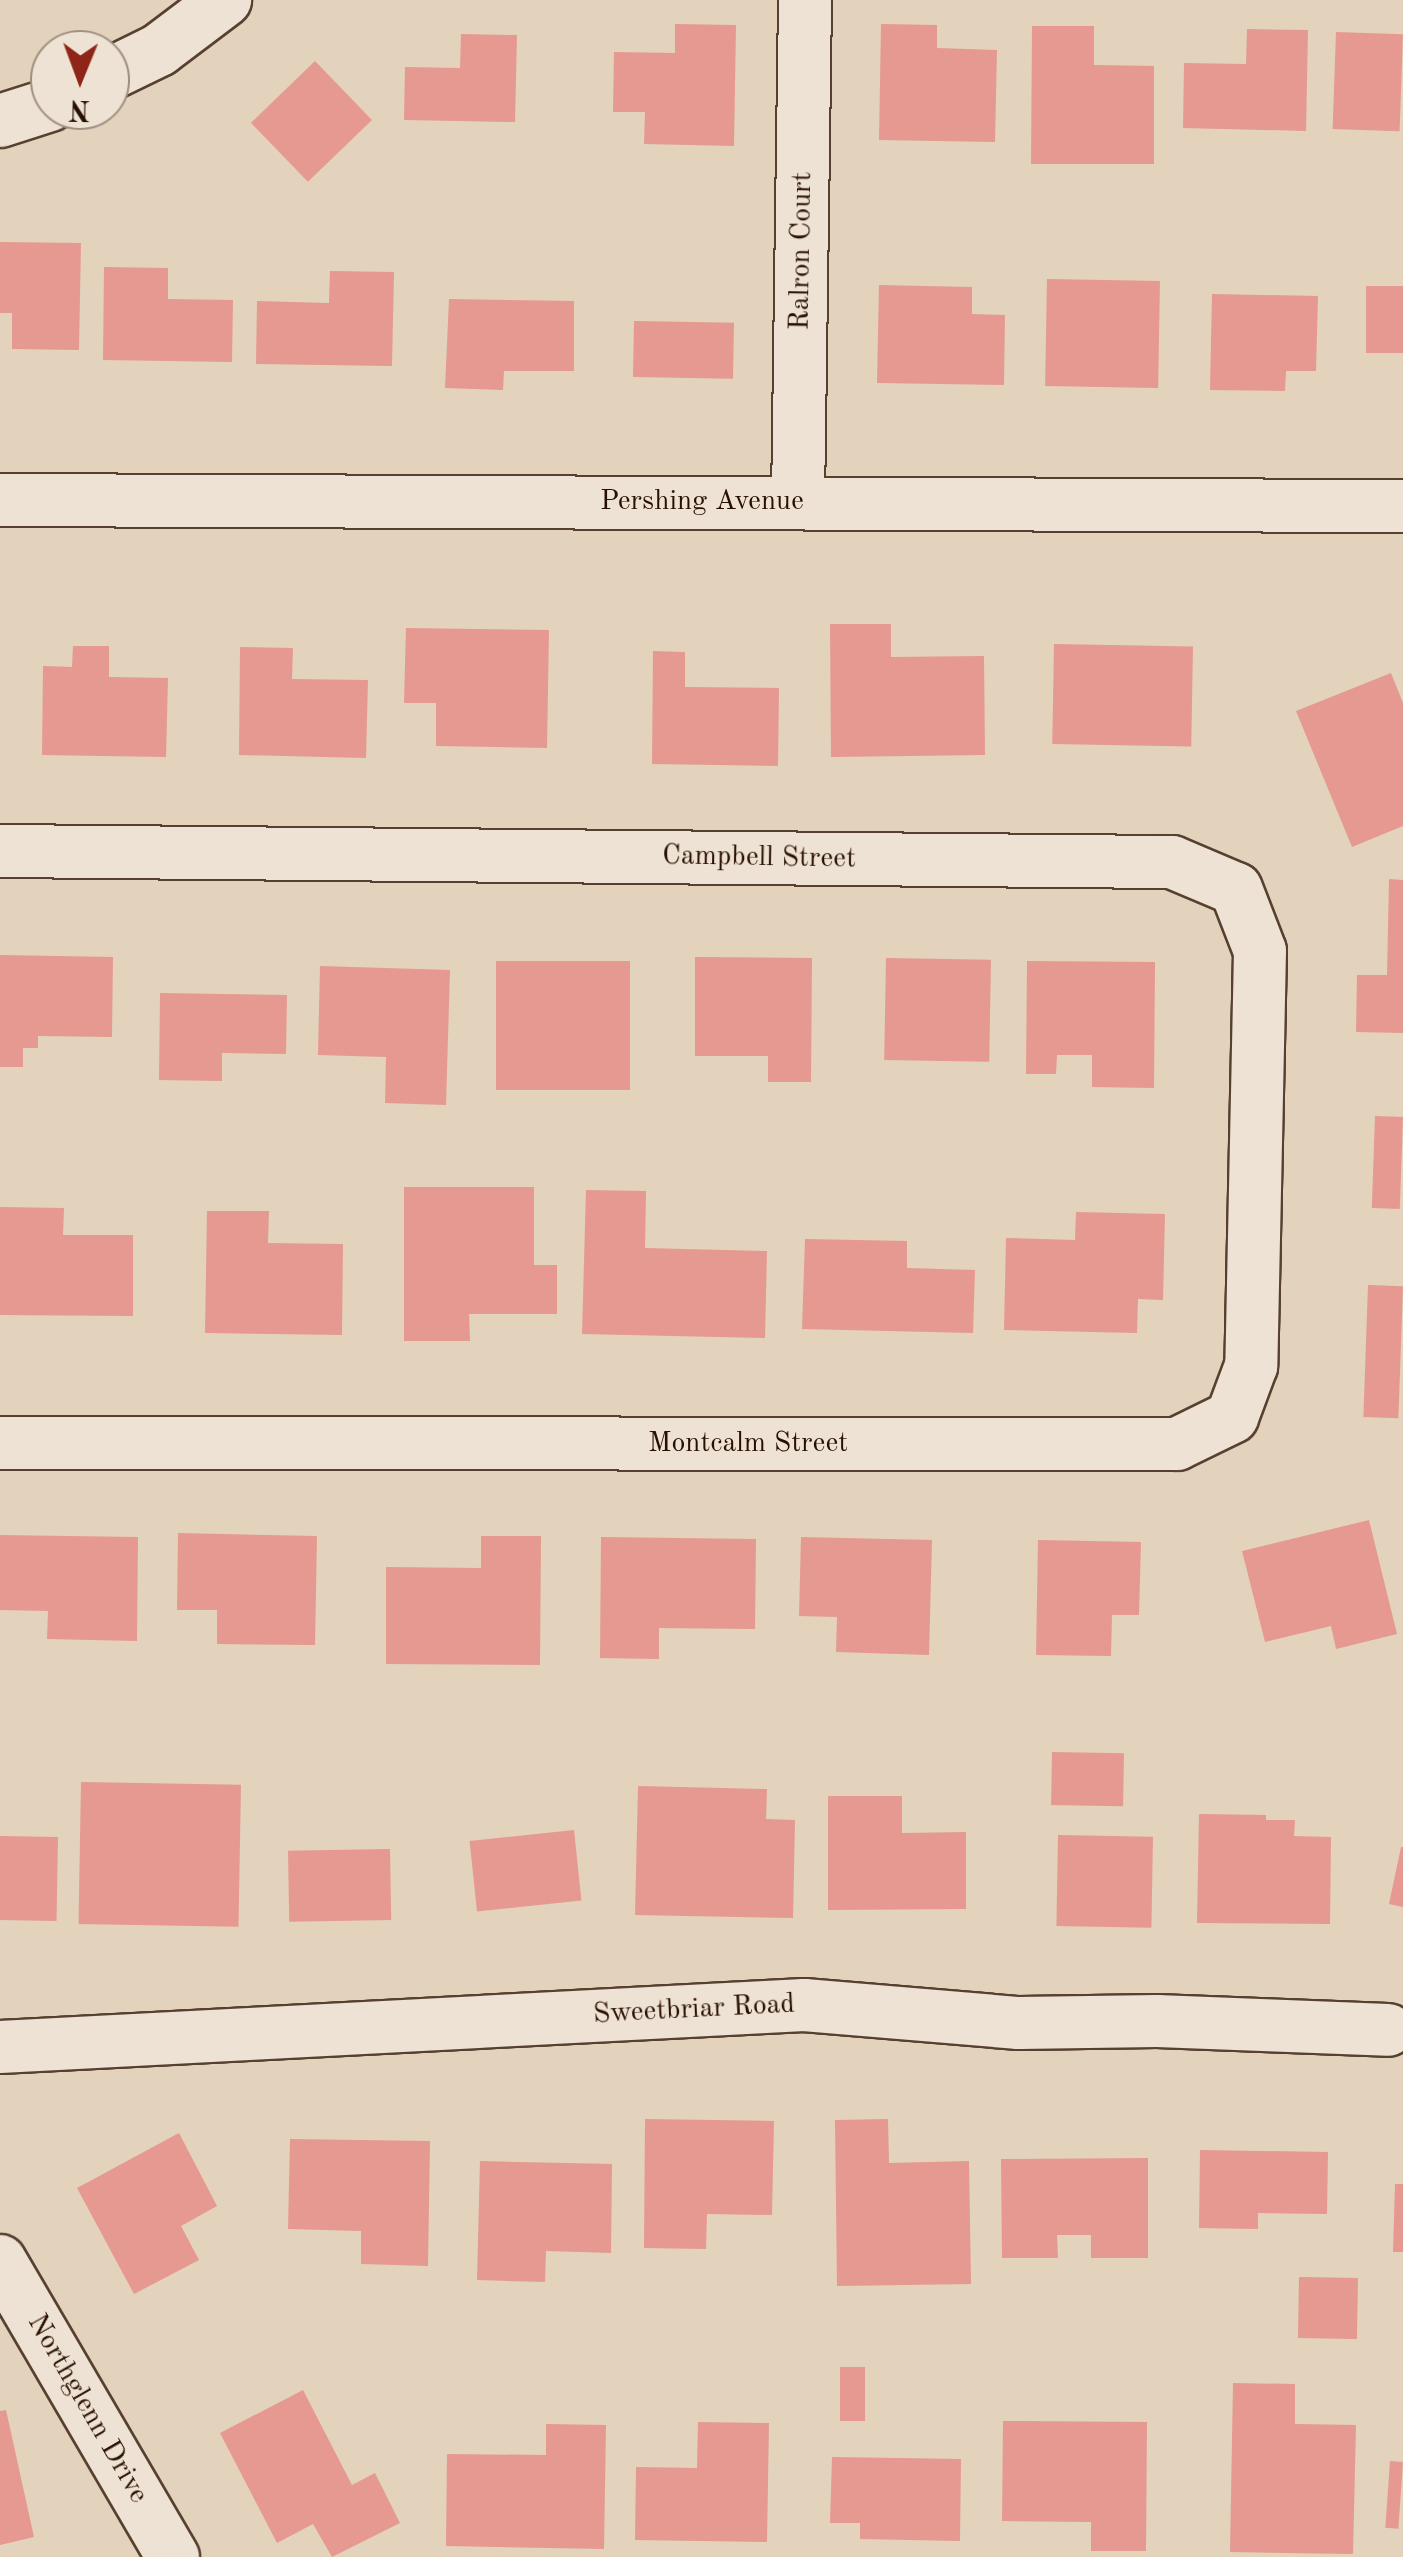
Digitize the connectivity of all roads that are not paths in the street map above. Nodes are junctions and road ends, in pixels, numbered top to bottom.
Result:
1 (225, 0) edge
2 (805, 0) edge
3 (130, 64) edge
4 (30, 111) edge
5 (0, 120) edge
6 (0, 500) edge
7 (798, 502) junction
8 (1403, 506) edge
9 (0, 851) edge
10 (1255, 1162) joint
11 (0, 1443) edge
12 (1388, 2030) dead end
13 (0, 2047) edge
14 (0, 2260) edge
15 (173, 2557) edge

1 - 3 street
2 - 7 street, Ralron Court
4 - 5 street
6 - 7 street, Pershing Avenue
7 - 8 street, Pershing Avenue
9 - 10 street, Campbell Street
10 - 11 street, Montcalm Street
12 - 13 street, Sweetbriar Road
14 - 15 street, Northglenn Drive

